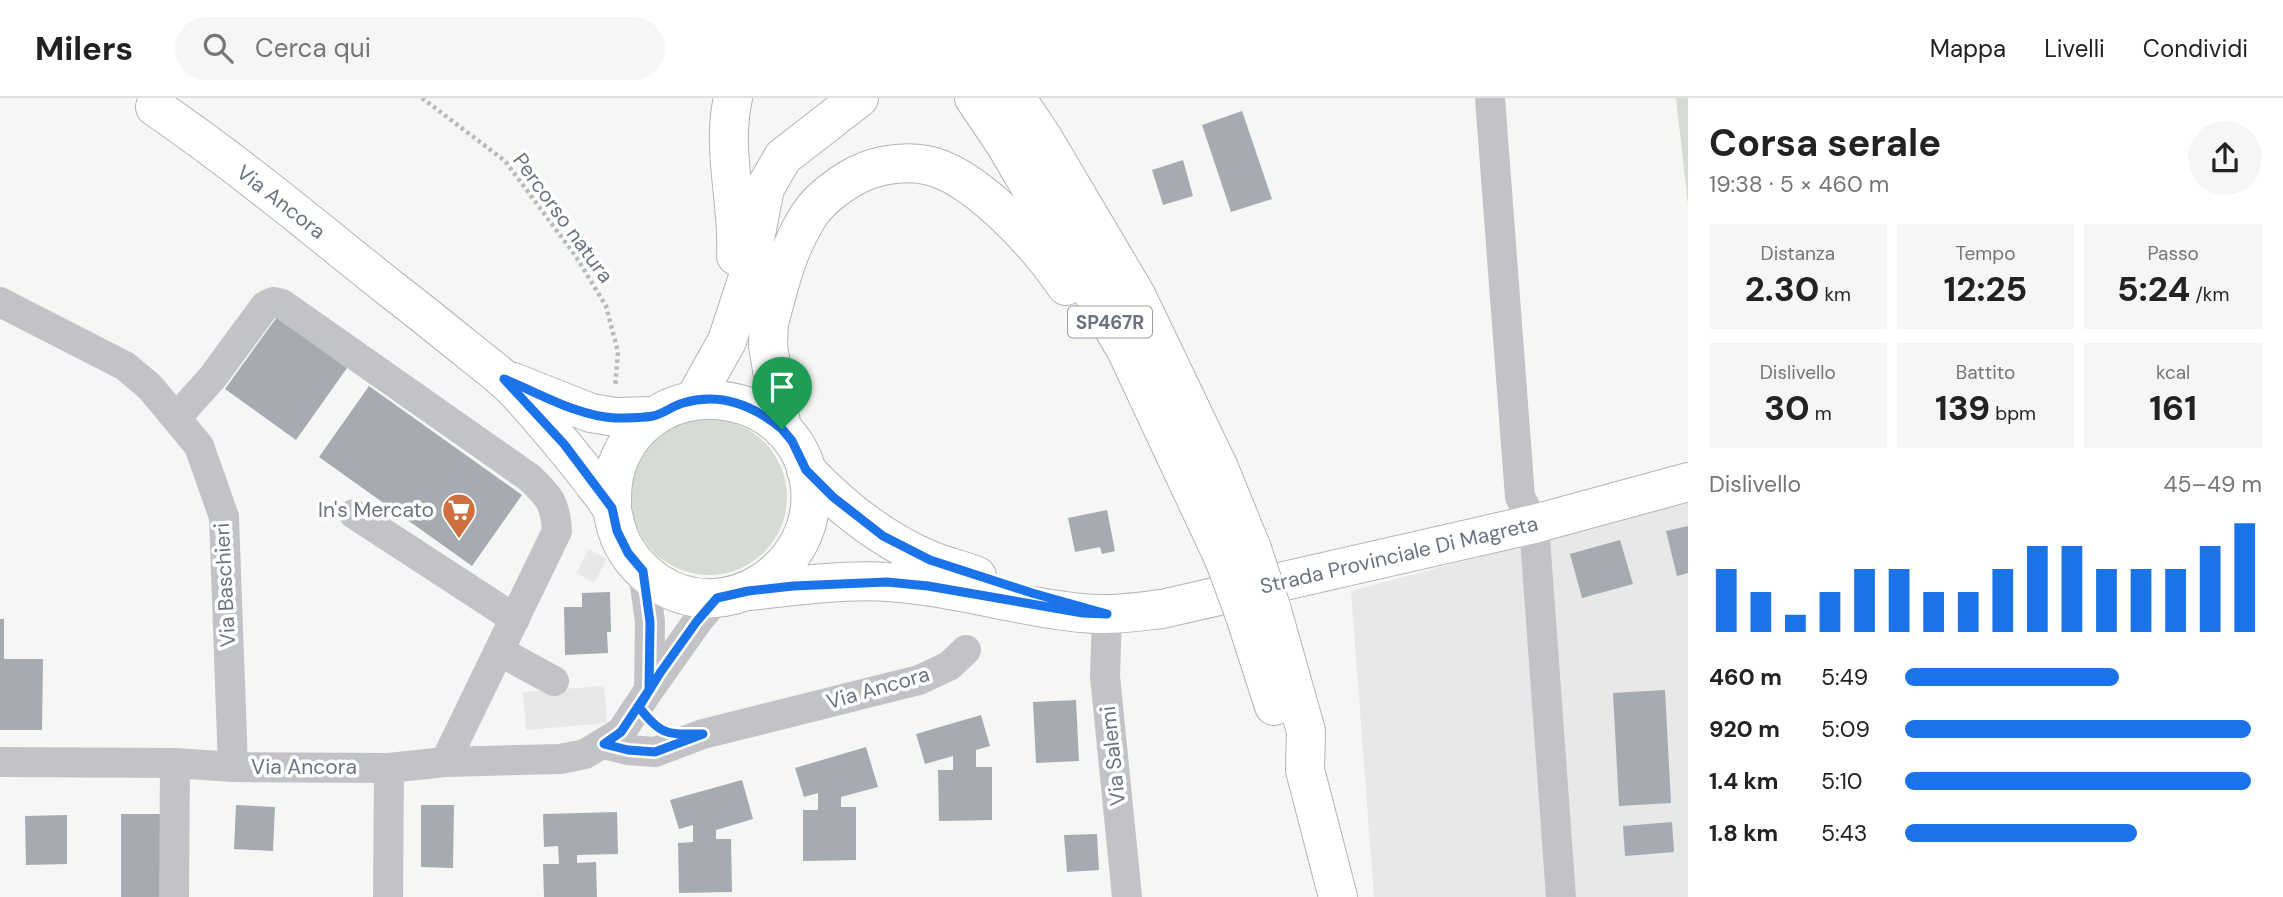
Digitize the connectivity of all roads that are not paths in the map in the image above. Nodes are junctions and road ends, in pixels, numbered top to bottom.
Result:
1 (733, 98) edge
2 (859, 98) edge
3 (974, 98) edge
4 (1016, 98) edge
5 (1490, 98) edge
6 (155, 107) dead end
7 (829, 120) junction
8 (0, 302) edge
9 (770, 320) junction
10 (727, 341) junction
11 (1126, 350) junction
12 (504, 379) junction
13 (694, 400) junction
14 (655, 415) junction
15 (176, 418) junction
16 (782, 429) junction
17 (806, 470) junction
18 (1688, 482) edge
19 (612, 508) junction
20 (354, 514) dead end
21 (1534, 524) junction
22 (1238, 554) junction
23 (643, 571) junction
24 (732, 594) junction
25 (1107, 614) junction
26 (515, 619) junction
27 (965, 650) dead end
28 (499, 651) junction
29 (554, 681) dead end
30 (644, 699) junction
31 (703, 734) junction
32 (604, 744) junction
33 (0, 762) edge
34 (445, 762) junction
35 (175, 763) junction
36 (233, 767) junction
37 (389, 768) junction
38 (174, 897) edge
39 (388, 897) edge
40 (1127, 897) edge
41 (1338, 897) edge
42 (1561, 897) edge

1 - 10 main road
2 - 7 main road
3 - 11 main road, SP467R
4 - 22 main road, SP467R
5 - 21 street
6 - 12 main road, Via Ancora
7 - 9 main road
7 - 10 main road
8 - 15 street, Via Baschieri
9 - 11 main road
9 - 16 main road
10 - 13 main road
11 - 22 main road, SP467R
12 - 14 main road
12 - 19 main road
13 - 14 main road, Via Ancora
13 - 16 main road, Via Ancora
14 - 19 main road, Via Ancora
15 - 26 street
15 - 36 street, Via Baschieri
16 - 17 main road, Via Ancora
17 - 24 main road, Via Ancora
17 - 25 main road
18 - 21 main road, Strada Provinciale Di Magreta
19 - 23 main road, Via Ancora
20 - 26 street
21 - 25 main road, Strada Provinciale Di Magreta
21 - 42 street
22 - 41 main road, SP467R, bridge
23 - 24 main road, Via Ancora
23 - 30 street, Via Ancora
24 - 25 main road
24 - 30 street, Via Ancora
25 - 40 street, Via Salemi
26 - 28 street
27 - 31 street, Via Ancora
28 - 29 street
28 - 34 street
30 - 31 street, Via Ancora
30 - 32 street, Via Ancora
31 - 32 street, Via Ancora
32 - 34 street, Via Ancora
33 - 35 street, Via Ancora
34 - 37 street, Via Ancora
35 - 36 street, Via Ancora
35 - 38 street
36 - 37 street, Via Ancora
37 - 39 street

